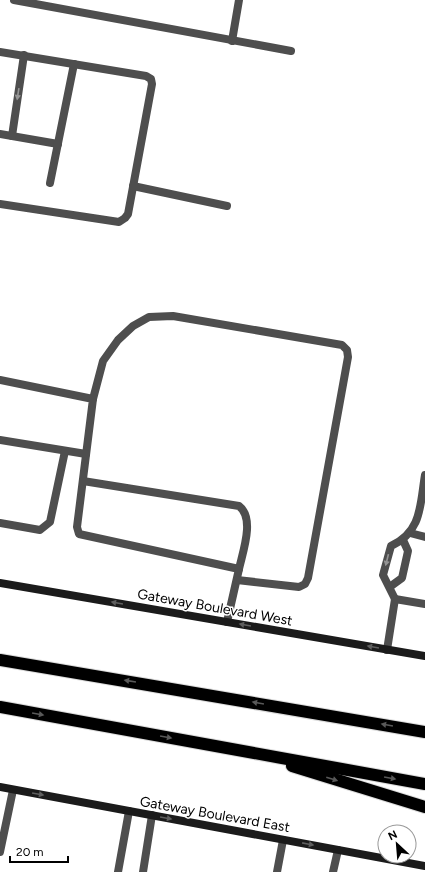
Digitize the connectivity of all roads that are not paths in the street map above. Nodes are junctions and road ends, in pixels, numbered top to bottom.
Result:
1 (14, 0) edge
2 (239, 0) edge
3 (24, 1) edge
4 (232, 40) junction
5 (291, 51) dead end
6 (0, 52) edge
7 (24, 56) junction
8 (74, 64) junction
9 (0, 134) edge
10 (12, 136) junction
11 (58, 144) junction
12 (50, 183) dead end
13 (133, 186) junction
14 (0, 204) edge
15 (227, 206) dead end
16 (0, 380) edge
17 (92, 399) junction
18 (0, 440) edge
19 (64, 451) junction
20 (86, 454) junction
21 (425, 475) edge
22 (82, 481) junction
23 (0, 523) edge
24 (410, 533) junction
25 (425, 537) edge
26 (403, 540) junction
27 (239, 569) junction
28 (237, 580) junction
29 (0, 583) edge
30 (391, 586) junction
31 (396, 599) junction
32 (425, 604) edge
33 (227, 622) junction
34 (387, 650) junction
35 (425, 656) edge
36 (0, 660) edge
37 (0, 707) edge
38 (425, 732) edge
39 (241, 750) junction
40 (425, 784) edge
41 (0, 787) edge
42 (13, 790) junction
43 (425, 807) edge
44 (129, 811) junction
45 (152, 815) junction
46 (283, 840) junction
47 (338, 850) junction
48 (0, 852) edge
49 (425, 866) edge
50 (118, 872) edge
51 (143, 872) edge
52 (277, 872) edge
53 (334, 872) edge

1 - 3 lane
2 - 4 lane
3 - 4 lane
4 - 5 lane
6 - 7 lane
7 - 8 lane
7 -> 10 lane
8 - 11 lane
8 - 13 lane
9 - 10 lane
10 - 11 lane
11 - 12 lane
13 - 14 lane
13 - 15 lane
16 - 17 lane
17 - 20 lane
17 - 28 lane
18 - 19 lane
19 - 20 lane
19 - 23 lane
20 - 22 lane
21 - 24 lane
22 - 27 lane
22 - 27 lane
24 - 25 lane
24 - 26 lane
26 - 30 lane
26 -> 30 lane
27 - 28 lane
28 - 33 lane
33 -> 29 main road, Gateway Boulevard West
30 - 31 lane
31 - 32 lane
31 - 34 lane
34 -> 33 main road, Gateway Boulevard West
34 - 35 main road, Gateway Boulevard West
38 -> 36 highway
37 -> 39 highway
39 -> 40 highway
39 -> 43 highway
41 - 42 main road, Gateway Boulevard East
42 -> 44 main road, Gateway Boulevard East
42 - 48 lane
44 - 45 main road, Gateway Boulevard East
44 - 50 lane
45 -> 46 main road, Gateway Boulevard East
45 - 51 lane
46 -> 47 main road, Gateway Boulevard East
46 - 52 lane
47 - 49 main road, Gateway Boulevard East
47 - 53 lane

